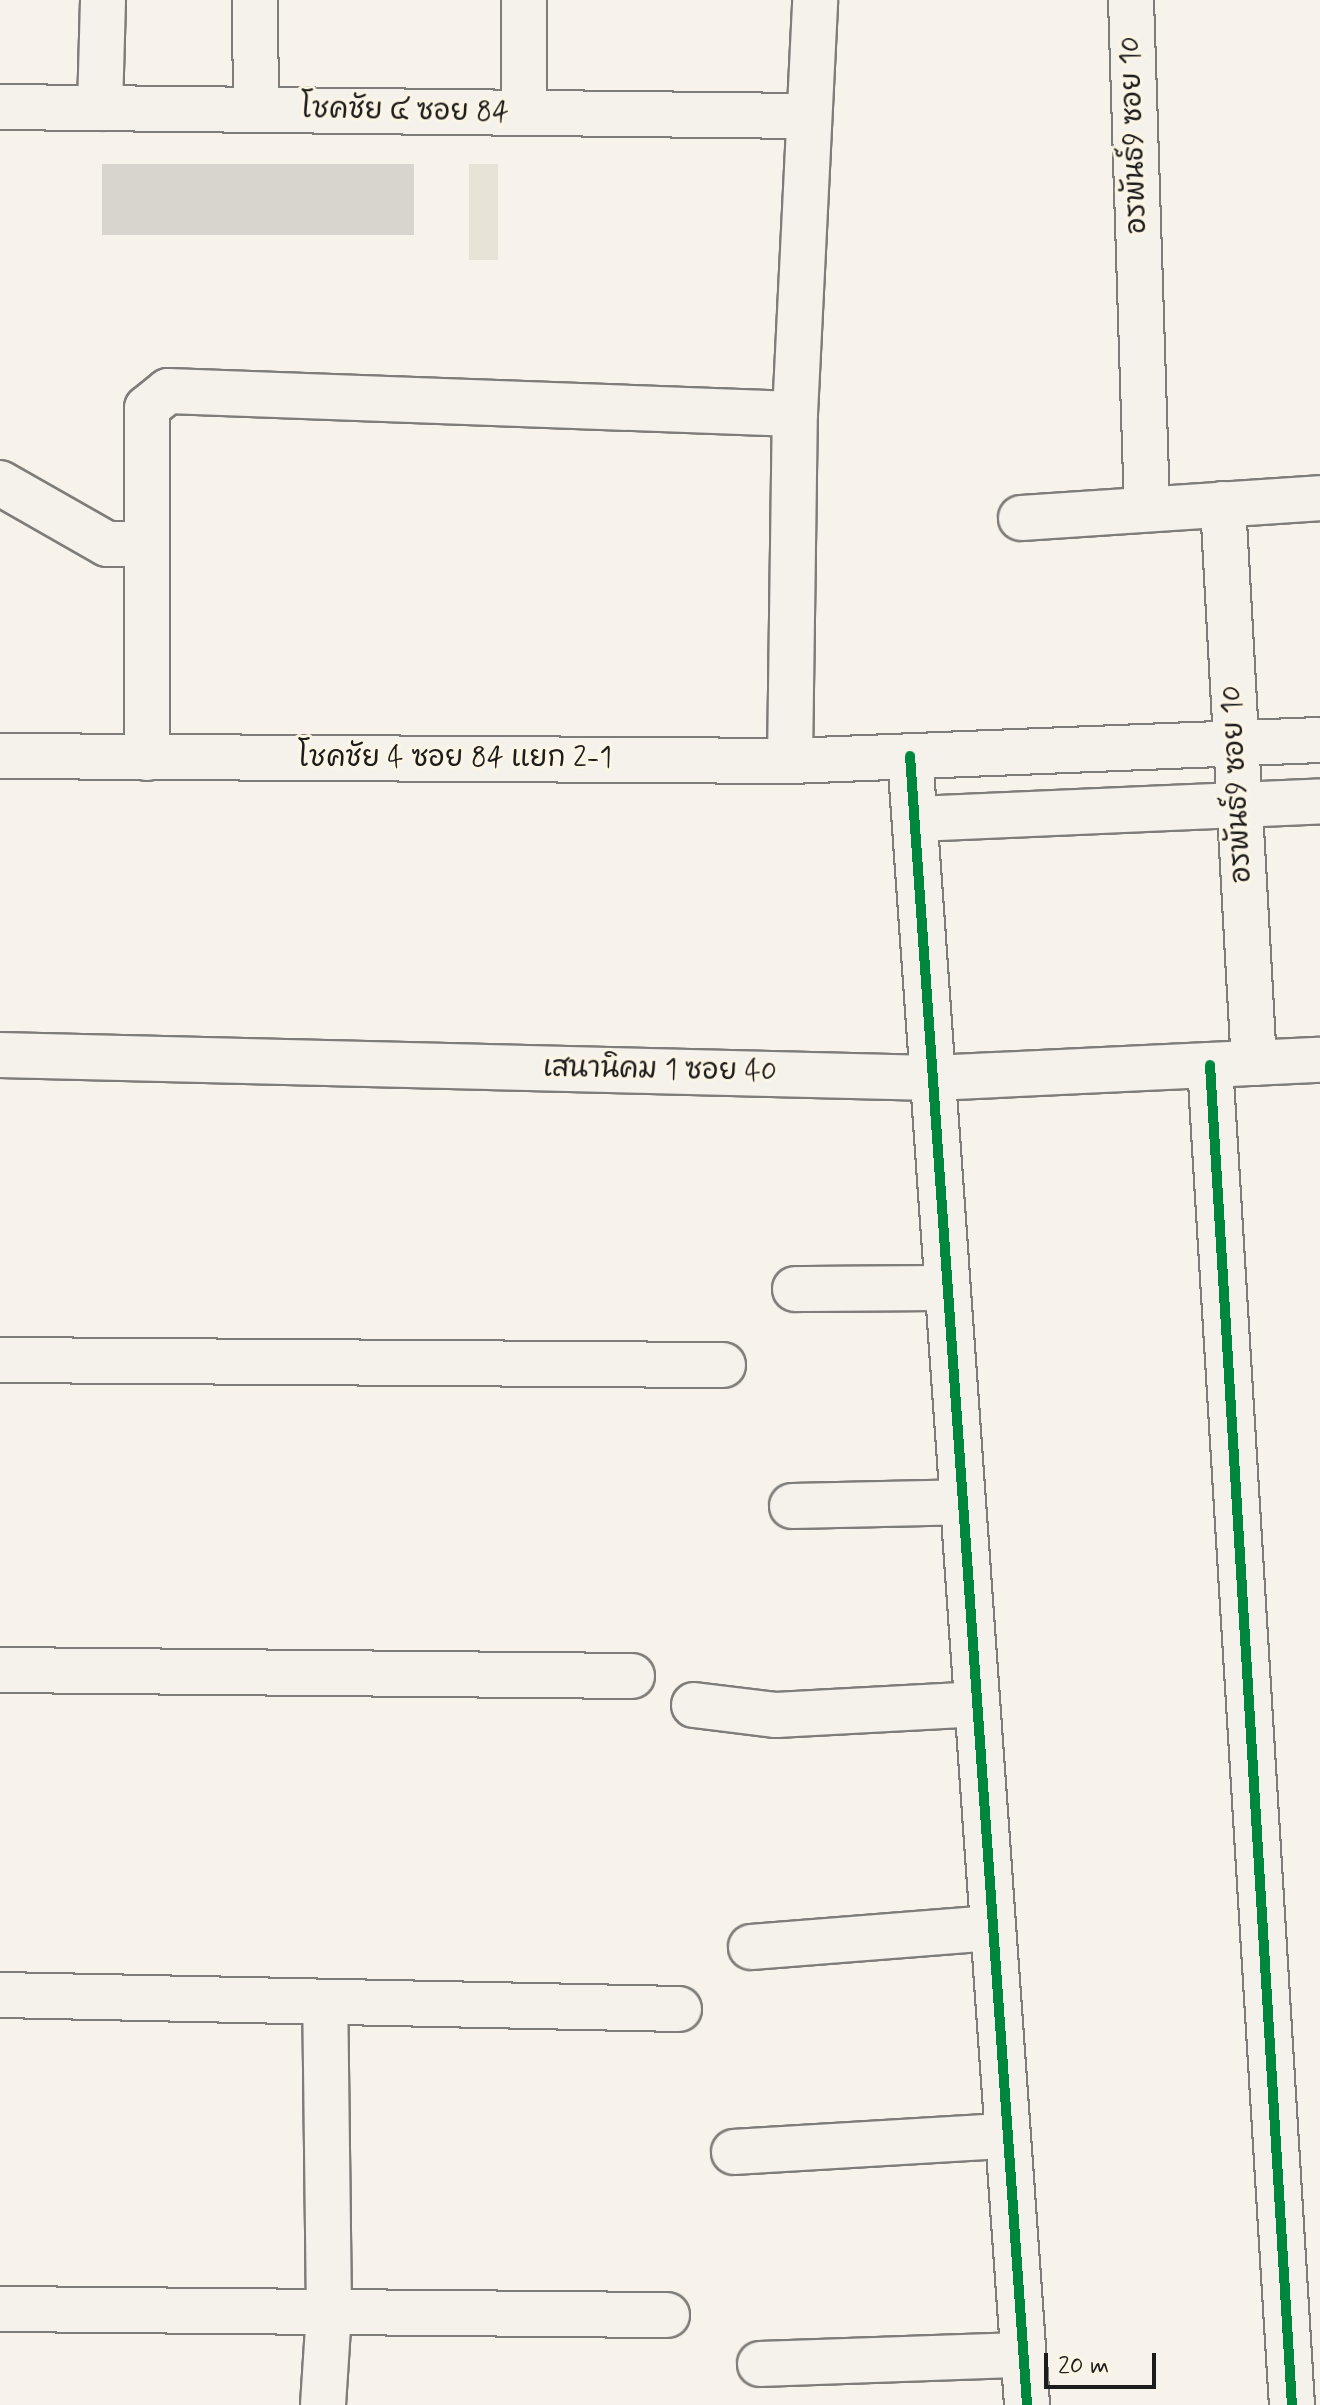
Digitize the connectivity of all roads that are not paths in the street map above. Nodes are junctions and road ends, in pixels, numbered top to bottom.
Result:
1 (103, 0) edge
2 (255, 0) edge
3 (524, 0) edge
4 (815, 0) edge
5 (1131, 0) edge
6 (0, 107) edge
7 (100, 108) junction
8 (256, 110) junction
9 (524, 113) junction
10 (809, 116) junction
11 (795, 414) junction
12 (0, 483) edge
13 (1320, 498) edge
14 (1223, 504) junction
15 (1147, 509) junction
16 (1021, 518) dead end
17 (144, 544) junction
18 (1320, 740) edge
19 (1236, 743) junction
20 (0, 756) edge
21 (910, 756) junction
22 (147, 758) junction
23 (790, 761) junction
24 (1320, 801) edge
25 (1239, 805) junction
26 (915, 819) junction
27 (0, 1055) edge
28 (1320, 1060) edge
29 (1254, 1063) junction
30 (1210, 1065) junction
31 (933, 1078) junction
32 (947, 1288) junction
33 (795, 1289) dead end
34 (0, 1360) edge
35 (723, 1365) dead end
36 (962, 1502) junction
37 (792, 1506) dead end
38 (0, 1670) edge
39 (632, 1676) dead end
40 (976, 1704) junction
41 (694, 1705) dead end
42 (992, 1928) junction
43 (751, 1947) dead end
44 (0, 1995) edge
45 (325, 2003) junction
46 (679, 2009) dead end
47 (1006, 2136) junction
48 (734, 2152) dead end
49 (0, 2309) edge
50 (329, 2312) junction
51 (667, 2315) dead end
52 (1021, 2355) junction
53 (760, 2364) dead end
54 (323, 2405) edge
55 (1027, 2405) edge
56 (1292, 2405) edge

1 - 7 street
2 - 8 street
3 - 9 street
4 - 10 street
5 - 15 street, อรพันธ์9 ซอย 10
6 - 7 street, โชคชัย ๔ ซอย 84
7 - 8 street, โชคชัย ๔ ซอย 84
8 - 9 street, โชคชัย ๔ ซอย 84
9 - 10 street, โชคชัย ๔ ซอย 84
10 - 11 street
11 - 17 street
11 - 23 street
12 - 17 street
13 - 14 street
14 - 15 street
14 - 19 street, อรพันธ์9 ซอย 10
15 - 16 street
17 - 22 street
18 - 19 street, โชคชัย 4 ซอย 84 แยก 2-1
19 - 21 street, โชคชัย 4 ซอย 84 แยก 2-1
19 - 25 street, อรพันธ์9 ซอย 10
20 - 22 street, โชคชัย 4 ซอย 84 แยก 2-1
21 - 23 street, โชคชัย 4 ซอย 84 แยก 2-1
21 - 26 street
22 - 23 street, โชคชัย 4 ซอย 84 แยก 2-1
24 - 25 street
25 - 26 street
25 - 29 street, อรพันธ์9 ซอย 10
26 - 31 street
27 - 31 street, เสนานิคม 1 ซอย 40
28 - 29 street, เสนานิคม 1 ซอย 40
29 - 30 street, เสนานิคม 1 ซอย 40
30 - 31 street, เสนานิคม 1 ซอย 40
30 - 56 street
31 - 32 street
32 - 33 street
32 - 36 street
34 - 35 street
36 - 37 street
36 - 40 street
38 - 39 street
40 - 41 street
40 - 42 street
42 - 43 street
42 - 47 street
44 - 45 street
45 - 46 street
45 - 50 street
47 - 48 street
47 - 52 street
49 - 50 street
50 - 51 street
50 - 54 street
52 - 53 street
52 - 55 street

